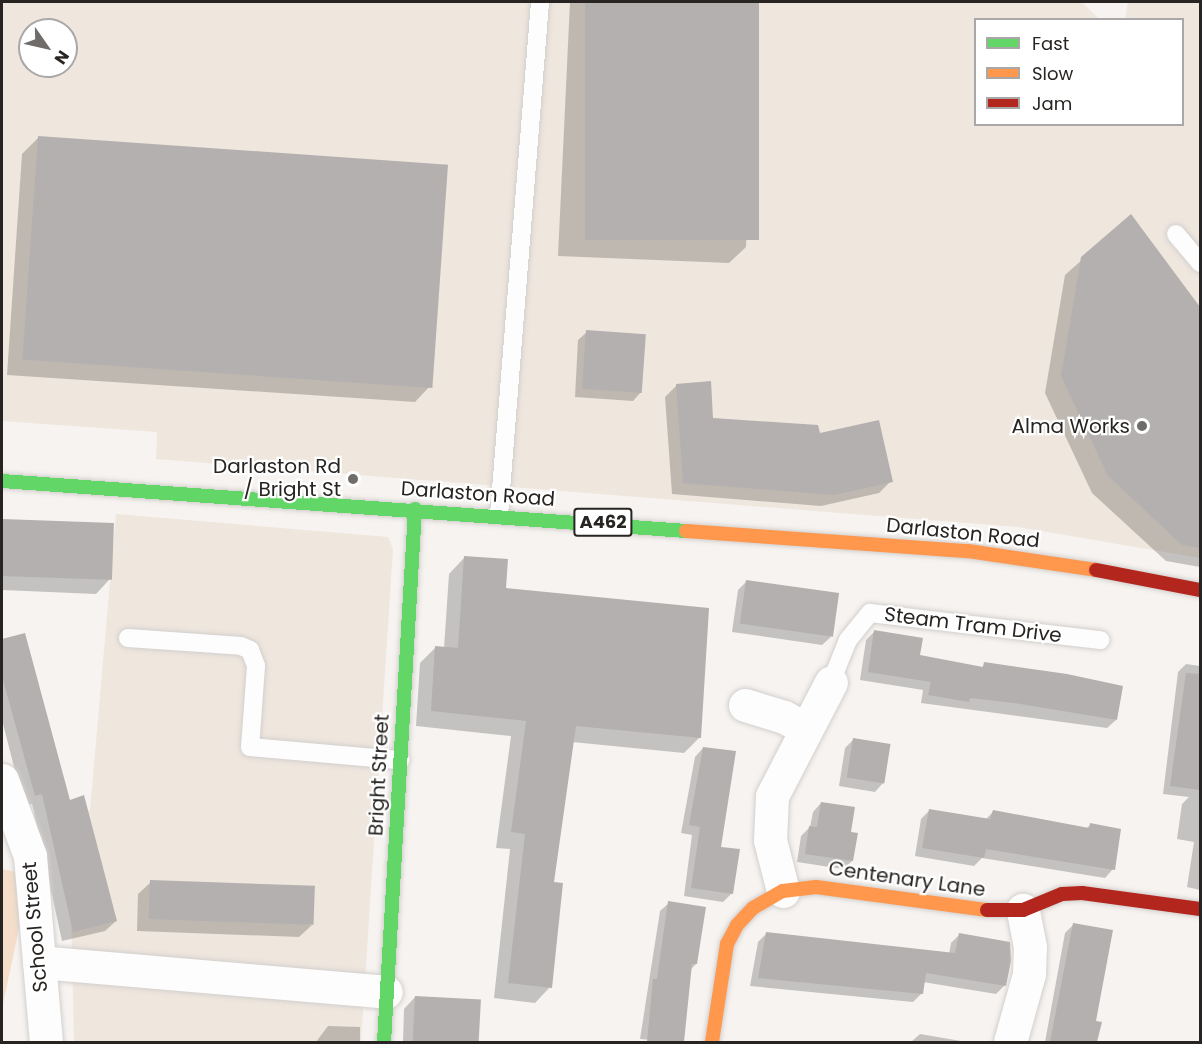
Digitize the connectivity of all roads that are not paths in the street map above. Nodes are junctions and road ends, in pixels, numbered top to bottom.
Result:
1 (540, 2) edge
2 (1176, 234) dead end
3 (1200, 263) edge
4 (2, 481) edge
5 (415, 509) junction
6 (499, 515) junction
7 (1200, 590) edge
8 (128, 638) dead end
9 (1100, 640) dead end
10 (831, 682) joint
11 (745, 705) dead end
12 (805, 728) junction
13 (400, 760) junction
14 (2, 780) edge
15 (783, 891) junction
16 (1200, 909) edge
17 (1023, 910) junction
18 (39, 962) junction
19 (386, 992) junction
20 (46, 1042) edge
21 (384, 1042) edge
22 (712, 1042) edge
23 (1010, 1042) edge

1 - 6 lane
2 - 3 lane
4 - 5 main road, Darlaston Road / A462
5 - 6 main road, Darlaston Road / A462
5 - 13 main road, Bright Street
6 - 7 main road, Darlaston Road / A462
8 - 13 lane
9 - 10 lane, Steam Tram Drive
10 - 12 street, Steam Tram Drive
11 - 12 street
12 - 15 street, Steam Tram Drive
13 - 19 main road, Bright Street
14 - 18 street, School Street
15 - 17 main road, Centenary Lane
15 - 22 main road, Centenary Lane
16 - 17 main road, Centenary Lane
17 - 23 street
18 - 19 street
18 - 20 street, School Street
19 - 21 main road, Bright Street

